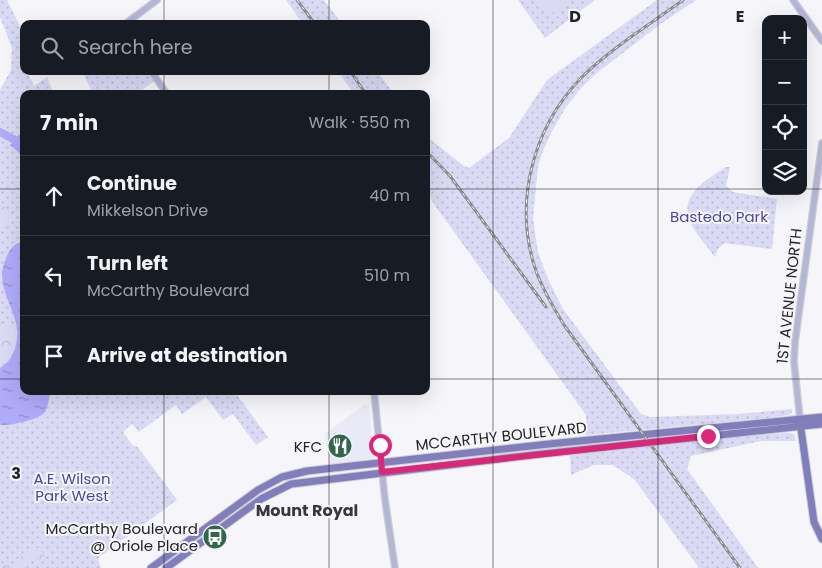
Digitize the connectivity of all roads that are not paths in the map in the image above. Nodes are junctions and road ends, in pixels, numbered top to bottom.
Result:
1 (157, 0) edge
2 (792, 0) edge
3 (130, 20) edge
4 (822, 41) edge
5 (154, 75) edge
6 (165, 90) edge
7 (822, 144) edge
8 (374, 395) edge
9 (822, 417) edge
10 (800, 423) junction
11 (822, 424) edge
12 (382, 463) junction
13 (382, 472) junction
14 (822, 539) edge
15 (151, 568) edge
16 (166, 568) edge
17 (395, 568) edge

1 - 3 street
2 - 4 street
5 - 6 street
7 - 10 street, 1ST AVENUE NORTH
8 - 12 street
9 - 10 main road, MCCARTHY BOULEVARD
10 - 11 main road, MCCARTHY BOULEVARD
10 - 12 main road, MCCARTHY BOULEVARD
10 - 13 main road, MCCARTHY BOULEVARD
10 - 14 main road, 1ST AVENUE NORTH
12 - 13 street
12 - 15 main road, MCCARTHY BOULEVARD
13 - 16 main road, MCCARTHY BOULEVARD
13 - 17 street

